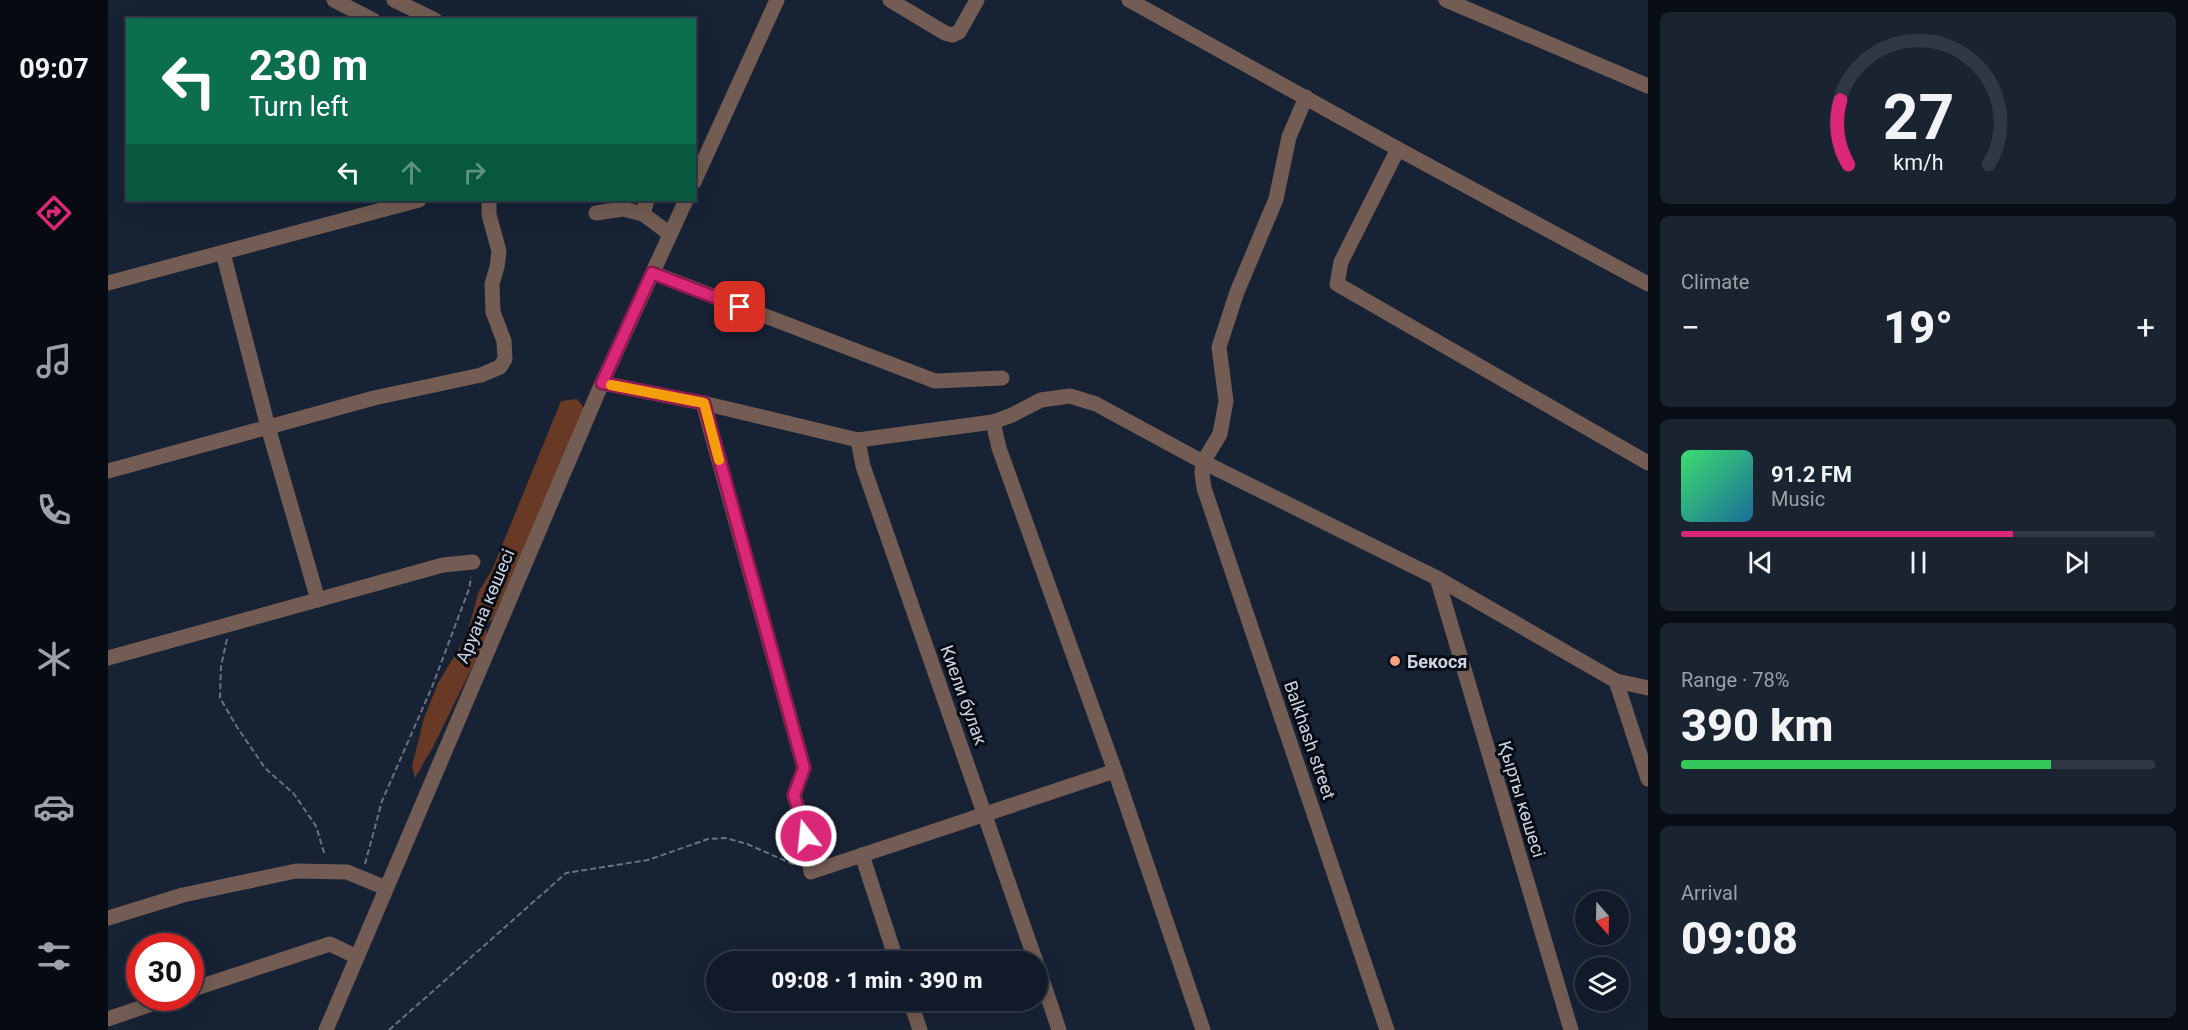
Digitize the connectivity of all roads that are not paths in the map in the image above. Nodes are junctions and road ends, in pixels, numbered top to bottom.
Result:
1 (334, 0) edge
2 (394, 0) edge
3 (777, 0) edge
4 (890, 0) edge
5 (977, 0) edge
6 (1129, 0) edge
7 (1446, 0) edge
8 (369, 18) edge
9 (431, 18) edge
10 (1648, 86) edge
11 (1306, 97) junction
12 (701, 147) edge
13 (1398, 149) junction
14 (696, 174) edge
15 (415, 201) edge
16 (489, 201) edge
17 (686, 201) edge
18 (645, 207) edge
19 (596, 213) dead end
20 (670, 234) junction
21 (223, 253) junction
22 (652, 273) junction
23 (108, 283) edge
24 (1648, 284) edge
25 (1002, 378) dead end
26 (602, 383) junction
27 (704, 403) junction
28 (993, 422) junction
29 (268, 427) junction
30 (858, 440) junction
31 (1203, 462) junction
32 (1648, 463) edge
33 (108, 471) edge
34 (473, 562) road end
35 (1437, 578) junction
36 (318, 600) junction
37 (108, 658) edge
38 (1616, 681) junction
39 (1648, 688) edge
40 (1115, 771) junction
41 (1648, 779) edge
42 (986, 814) junction
43 (862, 855) junction
44 (386, 888) junction
45 (108, 918) edge
46 (893, 951) edge
47 (1032, 951) edge
48 (357, 957) junction
49 (204, 985) edge
50 (1048, 997) edge
51 (132, 1011) edge
52 (914, 1011) edge
53 (108, 1019) edge
54 (326, 1030) edge
55 (920, 1030) edge
56 (1059, 1030) edge
57 (1203, 1030) edge
58 (1388, 1030) edge
59 (1571, 1030) edge

1 - 8 street
2 - 9 street
3 - 12 street
4 - 5 street
6 - 11 street
7 - 10 street
11 - 13 street
11 - 31 street
12 - 14 street
13 - 24 street
13 - 32 street
15 - 21 street
16 - 29 street
17 - 20 street, Аруана көшесі
18 - 19 street
18 - 20 street
20 - 22 street, Аруана көшесі
21 - 23 street
21 - 29 street
22 - 25 street
22 - 26 street, Аруана көшесі
26 - 27 street
26 - 44 street, Аруана көшесі
27 - 30 street
27 - 43 street
28 - 30 street
28 - 31 street
28 - 40 street
29 - 33 street
29 - 36 street
30 - 42 street, Киели булак
31 - 35 street
31 - 58 street, Balkhash street
34 - 36 street
35 - 38 street
35 - 59 street, Қырты көшесі
36 - 37 street
38 - 39 street
38 - 41 street
40 - 42 street
40 - 57 street
42 - 43 street
42 - 47 street, Киели булак
43 - 46 street
44 - 45 street
44 - 48 street, Аруана көшесі
48 - 49 street
48 - 54 street, Аруана көшесі
50 - 56 street
51 - 53 street
52 - 55 street

